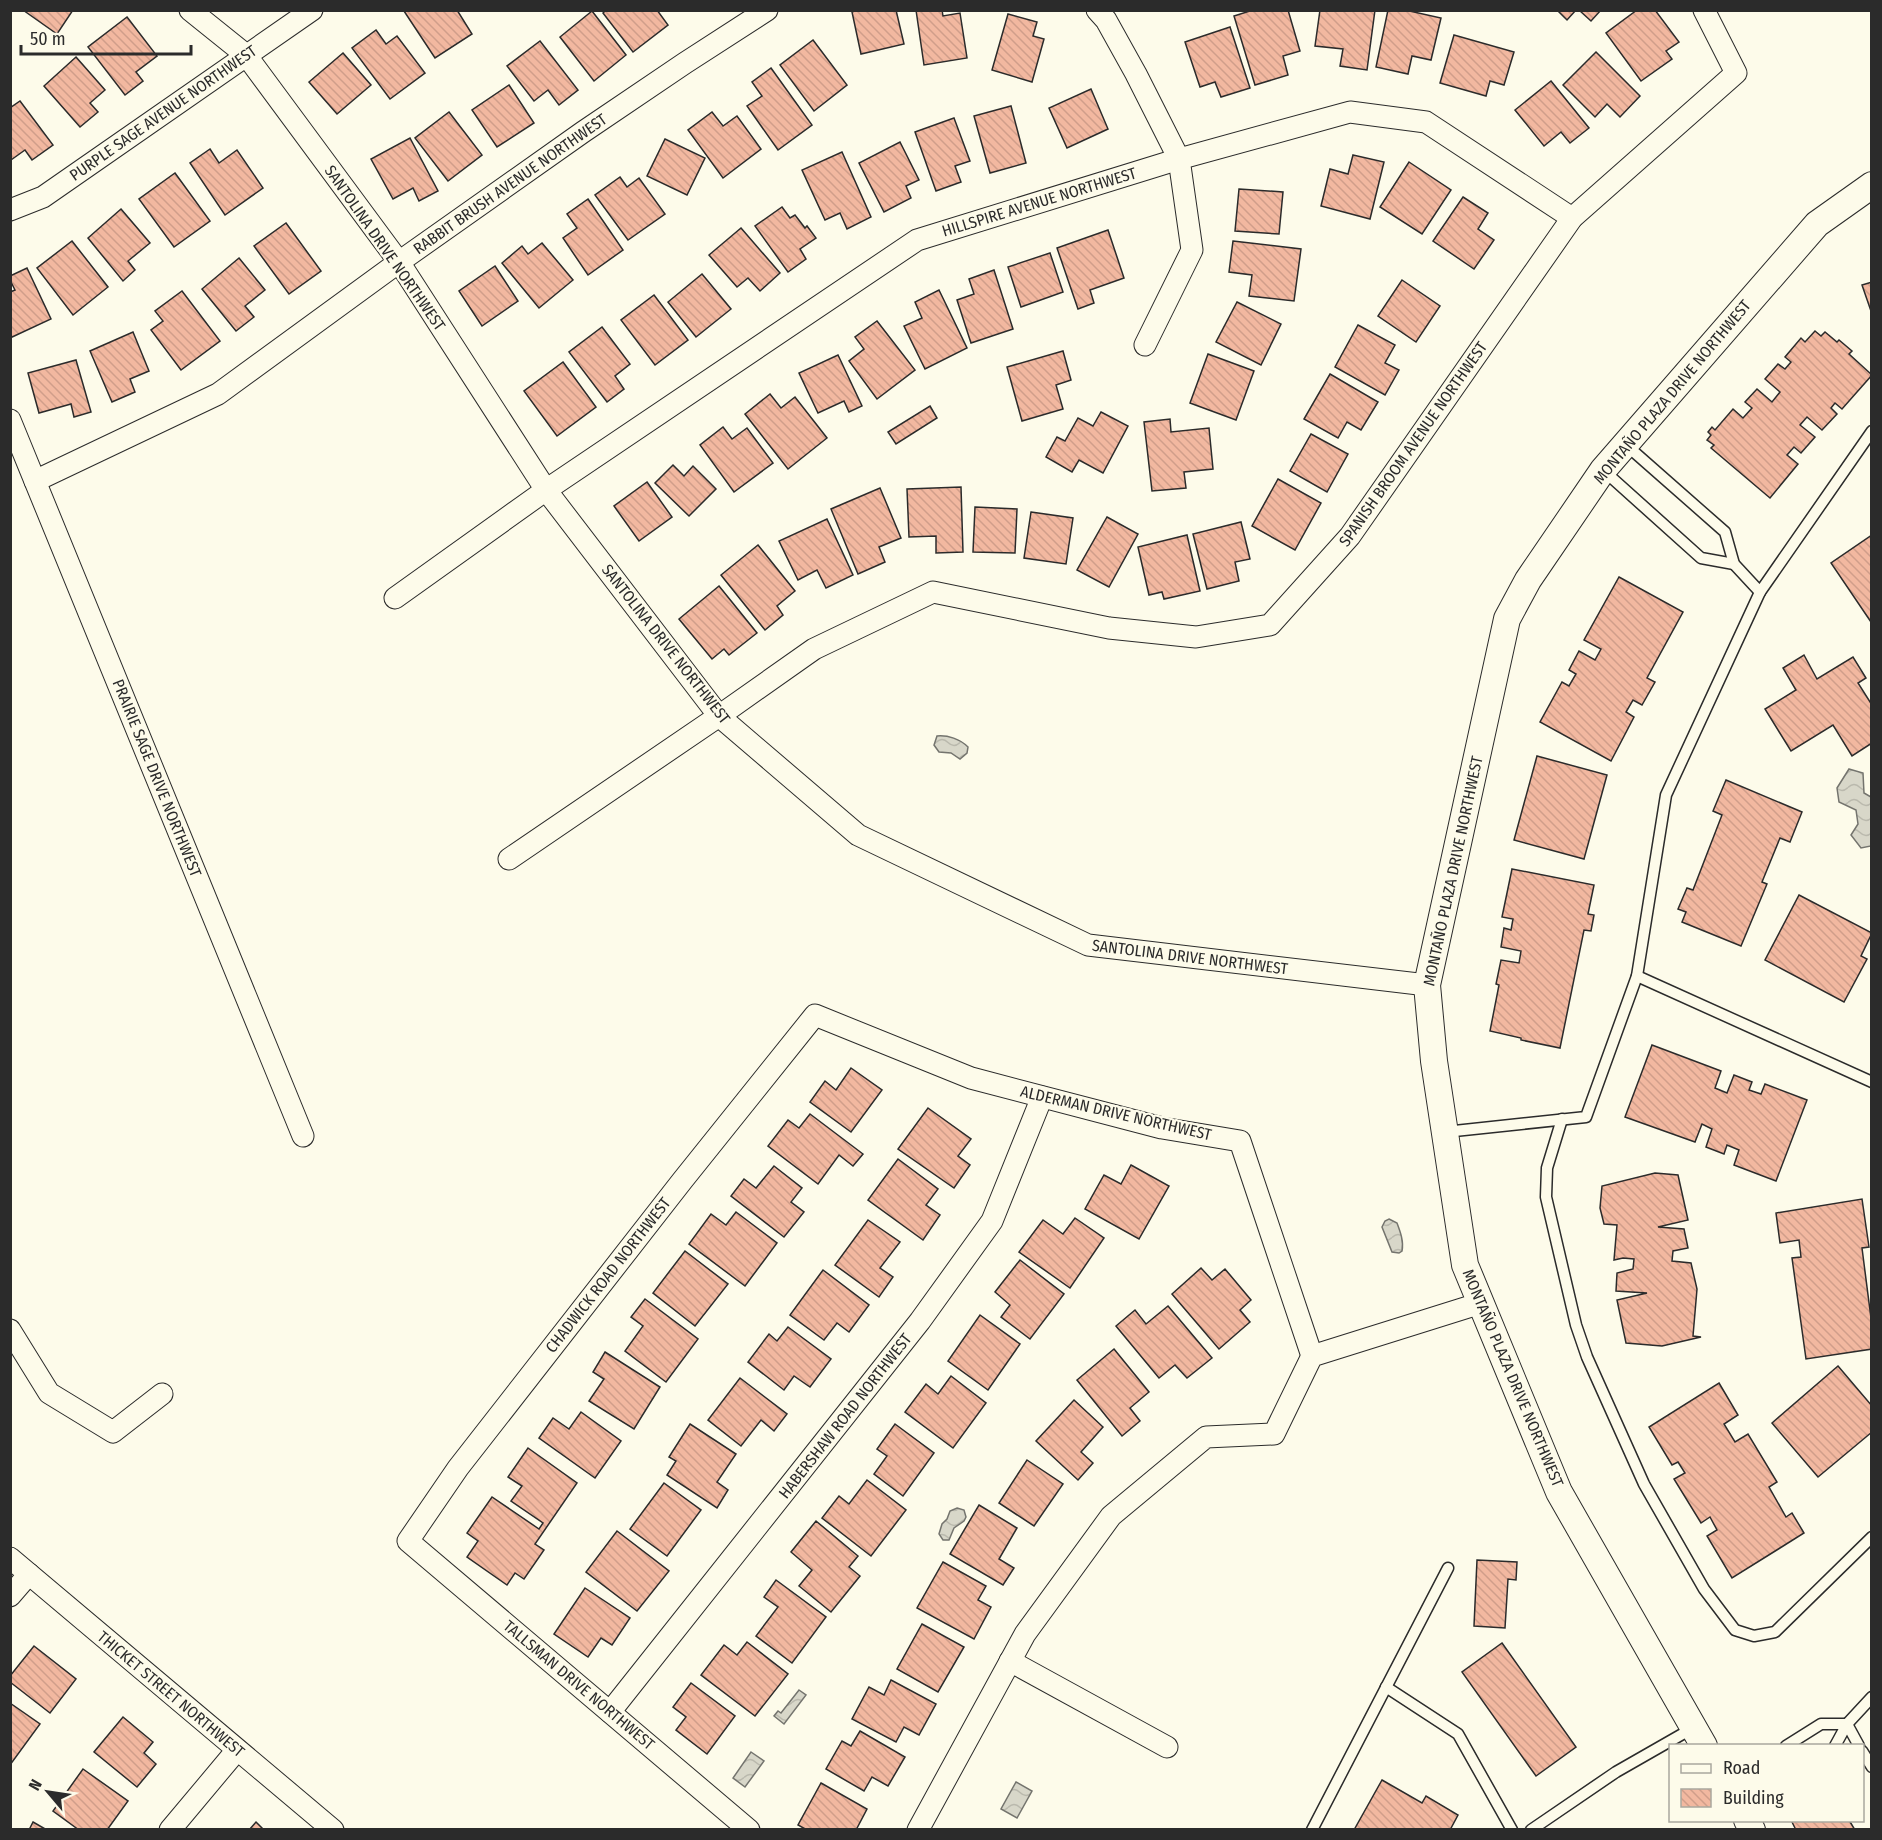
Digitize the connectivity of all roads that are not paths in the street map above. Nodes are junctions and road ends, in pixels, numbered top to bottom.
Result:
1 (190, 10) edge
2 (312, 10) edge
3 (767, 10) edge
4 (1097, 10) edge
5 (1704, 10) edge
6 (246, 55) junction
7 (1179, 159) junction
8 (1872, 185) edge
9 (10, 210) edge
10 (1572, 218) junction
11 (399, 262) junction
12 (1145, 345) dead end
13 (10, 420) edge
14 (1872, 431) edge
15 (1625, 444) junction
16 (1603, 470) junction
17 (35, 482) junction
18 (546, 490) junction
19 (1734, 564) junction
20 (1760, 592) junction
21 (395, 598) dead end
22 (719, 716) junction
23 (509, 859) dead end
24 (1637, 976) junction
25 (1426, 985) junction
26 (815, 1015) joint
27 (1872, 1082) edge
28 (1041, 1096) junction
29 (1562, 1119) junction
30 (1445, 1132) junction
31 (303, 1136) dead end
32 (1481, 1303) junction
33 (10, 1330) edge
34 (1312, 1356) junction
35 (162, 1394) dead end
36 (1872, 1537) edge
37 (408, 1541) joint
38 (10, 1558) edge
39 (1448, 1568) dead end
40 (29, 1574) junction
41 (10, 1596) edge
42 (1010, 1661) junction
43 (1386, 1687) junction
44 (1872, 1697) edge
45 (610, 1712) junction
46 (1847, 1724) junction
47 (1699, 1737) edge
48 (1682, 1744) edge
49 (1789, 1744) edge
50 (1836, 1744) edge
51 (1858, 1744) edge
52 (1167, 1747) dead end
53 (237, 1750) junction
54 (1669, 1750) edge
55 (1864, 1753) edge
56 (1872, 1767) edge
57 (170, 1830) edge
58 (333, 1830) edge
59 (750, 1830) edge
60 (918, 1830) edge
61 (1312, 1830) edge
62 (1512, 1830) edge
63 (1531, 1830) edge

1 - 6 street, SANTOLINA DRIVE NORTHWEST
2 - 6 street, PURPLE SAGE AVENUE NORTHWEST
3 - 11 street, RABBIT BRUSH AVENUE NORTHWEST
4 - 7 street
5 - 10 street, SPANISH BROOM AVENUE NORTHWEST
6 - 9 street, PURPLE SAGE AVENUE NORTHWEST
6 - 11 street, SANTOLINA DRIVE NORTHWEST
7 - 10 street, HILLSPIRE AVENUE NORTHWEST
7 - 12 street
7 - 18 street, HILLSPIRE AVENUE NORTHWEST
8 - 15 street, MONTAÑO PLAZA DRIVE NORTHWEST
10 - 22 street, SPANISH BROOM AVENUE NORTHWEST
11 - 17 street, RABBIT BRUSH AVENUE NORTHWEST
11 - 18 street, SANTOLINA DRIVE NORTHWEST
13 - 17 street, PRAIRIE SAGE DRIVE NORTHWEST
14 - 20 lane
15 - 16 street, MONTAÑO PLAZA DRIVE NORTHWEST
15 - 19 lane
16 - 19 lane
16 - 25 street, MONTAÑO PLAZA DRIVE NORTHWEST
17 - 31 street, PRAIRIE SAGE DRIVE NORTHWEST
18 - 21 street, HILLSPIRE AVENUE NORTHWEST
18 - 22 street, SANTOLINA DRIVE NORTHWEST
19 - 20 lane
20 - 24 lane
22 - 23 street, SPANISH BROOM AVENUE NORTHWEST
22 - 25 street, SANTOLINA DRIVE NORTHWEST
24 - 27 lane
24 - 29 lane
25 - 30 street, MONTAÑO PLAZA DRIVE NORTHWEST
26 - 28 street, ALDERMAN DRIVE NORTHWEST
26 - 37 street, CHADWICK ROAD NORTHWEST
28 - 34 street, ALDERMAN DRIVE NORTHWEST
28 - 45 street, HABERSHAW ROAD NORTHWEST
29 - 30 lane
29 - 36 lane
30 - 32 street, MONTAÑO PLAZA DRIVE NORTHWEST
32 - 34 street
32 - 47 street, MONTAÑO PLAZA DRIVE NORTHWEST
33 - 35 street
34 - 42 street
37 - 45 street, TALLSMAN DRIVE NORTHWEST
38 - 40 street, THICKET STREET NORTHWEST
39 - 43 lane
40 - 41 street
40 - 53 street, THICKET STREET NORTHWEST
42 - 52 street
42 - 60 street
43 - 61 lane
43 - 62 lane
44 - 46 lane
45 - 59 street, TALLSMAN DRIVE NORTHWEST
46 - 49 lane
46 - 50 lane
46 - 51 lane
47 - 48 lane
53 - 57 street
53 - 58 street, THICKET STREET NORTHWEST
54 - 63 lane
55 - 56 lane

